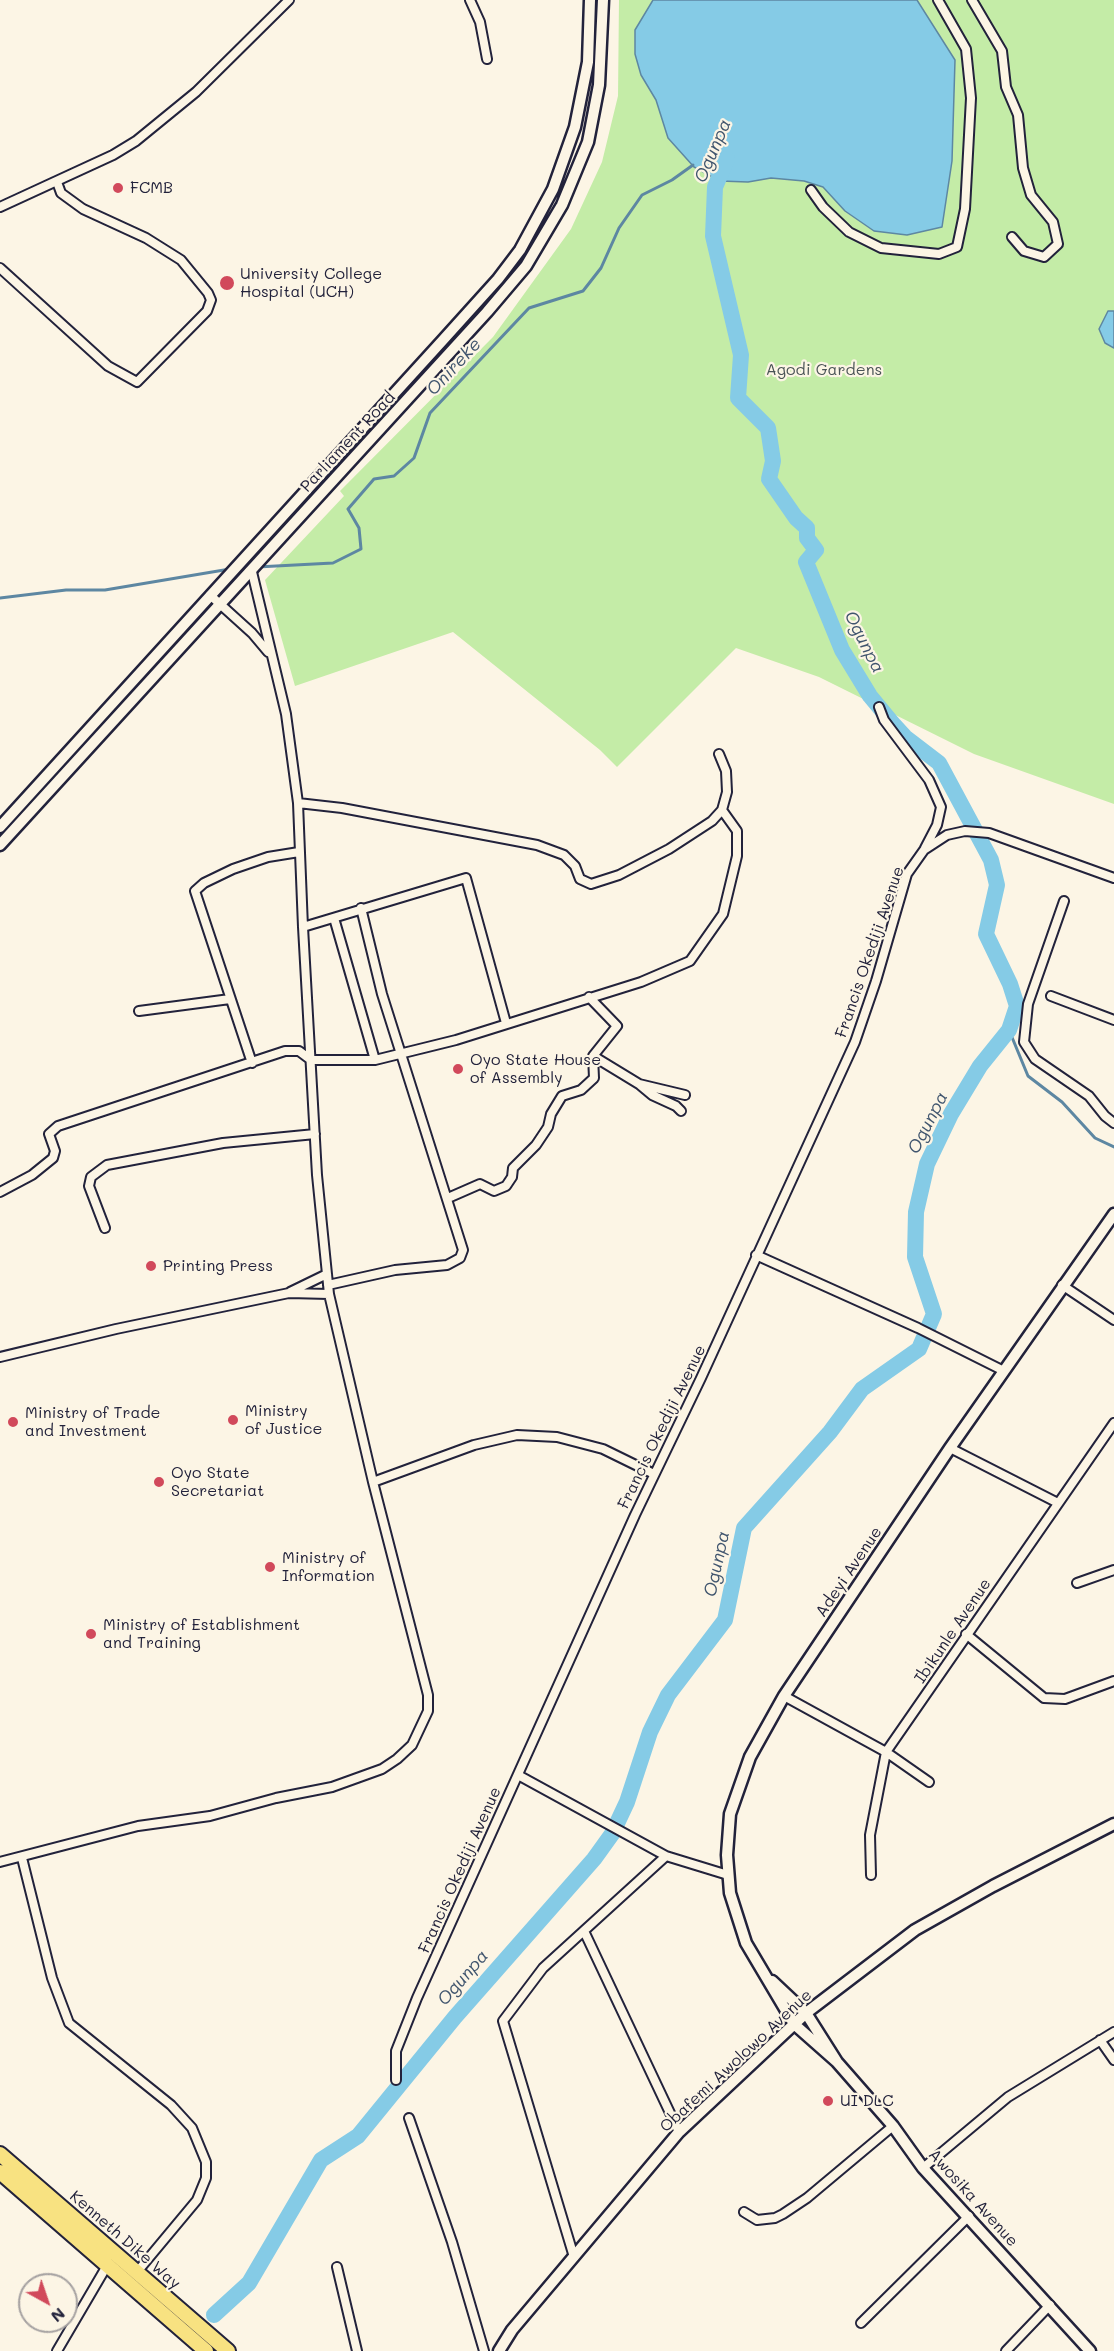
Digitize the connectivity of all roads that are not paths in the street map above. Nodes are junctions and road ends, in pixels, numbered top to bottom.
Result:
1 (290, 0) edge
2 (470, 0) edge
3 (591, 0) edge
4 (603, 0) edge
5 (938, 0) edge
6 (972, 0) edge
7 (487, 59) dead end
8 (57, 182) junction
9 (811, 190) dead end
10 (0, 207) edge
11 (1012, 237) dead end
12 (0, 268) edge
13 (253, 568) junction
14 (210, 595) junction
15 (220, 604) junction
16 (271, 656) junction
17 (879, 707) dead end
18 (719, 754) dead end
19 (298, 804) junction
20 (722, 810) junction
21 (0, 827) edge
22 (0, 844) edge
23 (924, 850) junction
24 (299, 852) junction
25 (1114, 878) edge
26 (1064, 901) dead end
27 (361, 908) junction
28 (334, 918) junction
29 (303, 927) junction
30 (1051, 996) dead end
31 (589, 997) junction
32 (230, 999) junction
33 (139, 1011) dead end
34 (1114, 1020) edge
35 (507, 1023) junction
36 (403, 1054) junction
37 (593, 1056) junction
38 (311, 1059) junction
39 (375, 1060) junction
40 (252, 1063) junction
41 (639, 1084) junction
42 (685, 1095) dead end
43 (681, 1111) dead end
44 (1114, 1123) edge
45 (315, 1134) junction
46 (0, 1192) edge
47 (448, 1198) junction
48 (1112, 1214) edge
49 (105, 1228) dead end
50 (756, 1255) junction
51 (327, 1274) junction
52 (1062, 1285) junction
53 (329, 1290) junction
54 (289, 1293) junction
55 (1114, 1320) edge
56 (0, 1357) edge
57 (1004, 1371) junction
58 (1114, 1423) edge
59 (950, 1448) junction
60 (654, 1474) junction
61 (373, 1482) junction
62 (1058, 1503) junction
63 (1114, 1570) edge
64 (1077, 1583) dead end
65 (966, 1634) junction
66 (1114, 1680) edge
67 (784, 1696) junction
68 (886, 1752) junction
69 (518, 1775) junction
70 (929, 1782) dead end
71 (1114, 1824) edge
72 (666, 1856) junction
73 (22, 1858) junction
74 (0, 1862) edge
75 (728, 1875) junction
76 (871, 1875) dead end
77 (584, 1931) junction
78 (769, 1979) junction
79 (806, 2013) junction
80 (794, 2024) junction
81 (1114, 2032) edge
82 (1100, 2040) junction
83 (1114, 2060) edge
84 (837, 2061) junction
85 (396, 2080) dead end
86 (409, 2118) dead end
87 (893, 2126) junction
88 (679, 2132) junction
89 (2, 2164) edge
90 (923, 2168) junction
91 (744, 2212) dead end
92 (969, 2216) junction
93 (574, 2257) junction
94 (112, 2259) junction
95 (337, 2267) dead end
96 (137, 2272) junction
97 (1050, 2305) junction
98 (861, 2322) dead end
99 (57, 2351) edge
100 (206, 2351) edge
101 (228, 2351) edge
102 (357, 2351) edge
103 (484, 2351) edge
104 (499, 2351) edge
105 (1006, 2351) edge
106 (1090, 2351) edge

1 - 8 street
2 - 7 street
3 - 14 main road, Parliament Road
4 - 13 main road, Parliament Road
5 - 9 street
6 - 11 street
8 - 10 street
8 - 12 street
13 - 15 main road, Parliament Road
13 - 16 street
14 - 15 street
14 - 21 main road, Parliament Road
15 - 16 street
15 - 22 main road, Parliament Road
16 - 19 street
17 - 23 street
18 - 20 street
19 - 20 street
19 - 24 street
20 - 31 street
23 - 25 street, Francis Okediji Avenue
23 - 50 street, Francis Okediji Avenue
24 - 29 street
24 - 32 street
26 - 44 street
27 - 28 street
27 - 35 street
27 - 36 street
28 - 29 street
28 - 39 street
29 - 38 street
30 - 34 street
31 - 35 street
31 - 37 street
32 - 33 street
32 - 40 street
35 - 36 street
36 - 39 street
36 - 47 street
37 - 41 street
37 - 47 street
38 - 39 street
38 - 40 street
38 - 45 street
40 - 46 street
41 - 42 street
41 - 43 street
45 - 49 street
45 - 51 street
47 - 53 street
48 - 52 main road, Adeyi Avenue
50 - 57 street
50 - 60 street, Francis Okediji Avenue
51 - 53 street
51 - 54 street
52 - 55 street
52 - 57 main road, Adeyi Avenue
53 - 54 street
53 - 61 street
54 - 56 street
57 - 59 main road, Adeyi Avenue
58 - 62 street, Ibikunle Avenue
59 - 62 street
59 - 67 main road, Adeyi Avenue
60 - 61 street
60 - 69 street, Francis Okediji Avenue
61 - 73 street
62 - 65 street, Ibikunle Avenue
63 - 64 street
65 - 66 street
65 - 68 street, Ibikunle Avenue
67 - 68 street
67 - 75 main road, Adeyi Avenue
68 - 70 street
68 - 76 street, Ibikunle Avenue
69 - 72 street
69 - 85 street, Francis Okediji Avenue
71 - 79 main road, Obafemi Awolowo Avenue
72 - 75 street
72 - 77 street
73 - 74 street
73 - 96 street
75 - 78 main road, Adeyi Avenue
77 - 88 street
77 - 93 street
78 - 79 main road, Adeyi Avenue
78 - 80 main road, Adeyi Avenue
79 - 80 main road, Obafemi Awolowo Avenue
79 - 84 main road, Awosika Avenue
80 - 84 main road, Awosika Avenue
80 - 88 main road, Obafemi Awolowo Avenue
81 - 82 street
82 - 83 street
82 - 90 street
84 - 87 main road, Awosika Avenue
86 - 103 street
87 - 90 main road, Awosika Avenue
87 - 91 street
88 - 93 main road, Obafemi Awolowo Avenue
89 - 94 highway, Kenneth Dike Way
90 - 92 main road, Awosika Avenue
92 - 97 main road, Awosika Avenue
92 - 98 street
93 - 104 main road, Obafemi Awolowo Avenue
94 - 96 highway, Kenneth Dike Way
94 - 99 street
94 - 100 highway, Kenneth Dike Way
95 - 102 street
96 - 101 highway, Kenneth Dike Way
97 - 105 street
97 - 106 main road, Awosika Avenue

